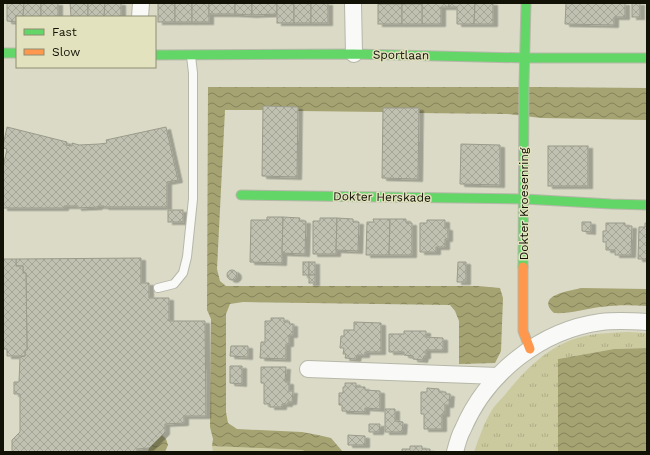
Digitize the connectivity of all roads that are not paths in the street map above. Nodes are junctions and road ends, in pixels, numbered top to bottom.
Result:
1 (140, 3) edge
2 (353, 3) edge
3 (526, 3) edge
4 (140, 16) edge
5 (3, 53) edge
6 (16, 53) edge
7 (354, 54) junction
8 (156, 55) edge
9 (191, 55) junction
10 (525, 58) junction
11 (647, 58) edge
12 (240, 195) dead end
13 (524, 199) junction
14 (647, 205) edge
15 (158, 288) dead end
16 (647, 322) edge
17 (530, 349) junction
18 (308, 369) dead end
19 (498, 376) junction
20 (455, 452) edge

1 - 4 street
2 - 7 street
3 - 10 street, Dokter Kroesenring
5 - 6 street
7 - 9 street, Sportlaan
7 - 10 street, Sportlaan
8 - 9 street, Sportlaan
9 - 15 lane
10 - 11 street, Sportlaan
10 - 13 street, Dokter Kroesenring
12 - 13 street, Dokter Herskade
13 - 14 street, Dokter Herskade
13 - 17 street, Dokter Kroesenring
16 - 17 street
17 - 19 street
18 - 19 street
19 - 20 street

